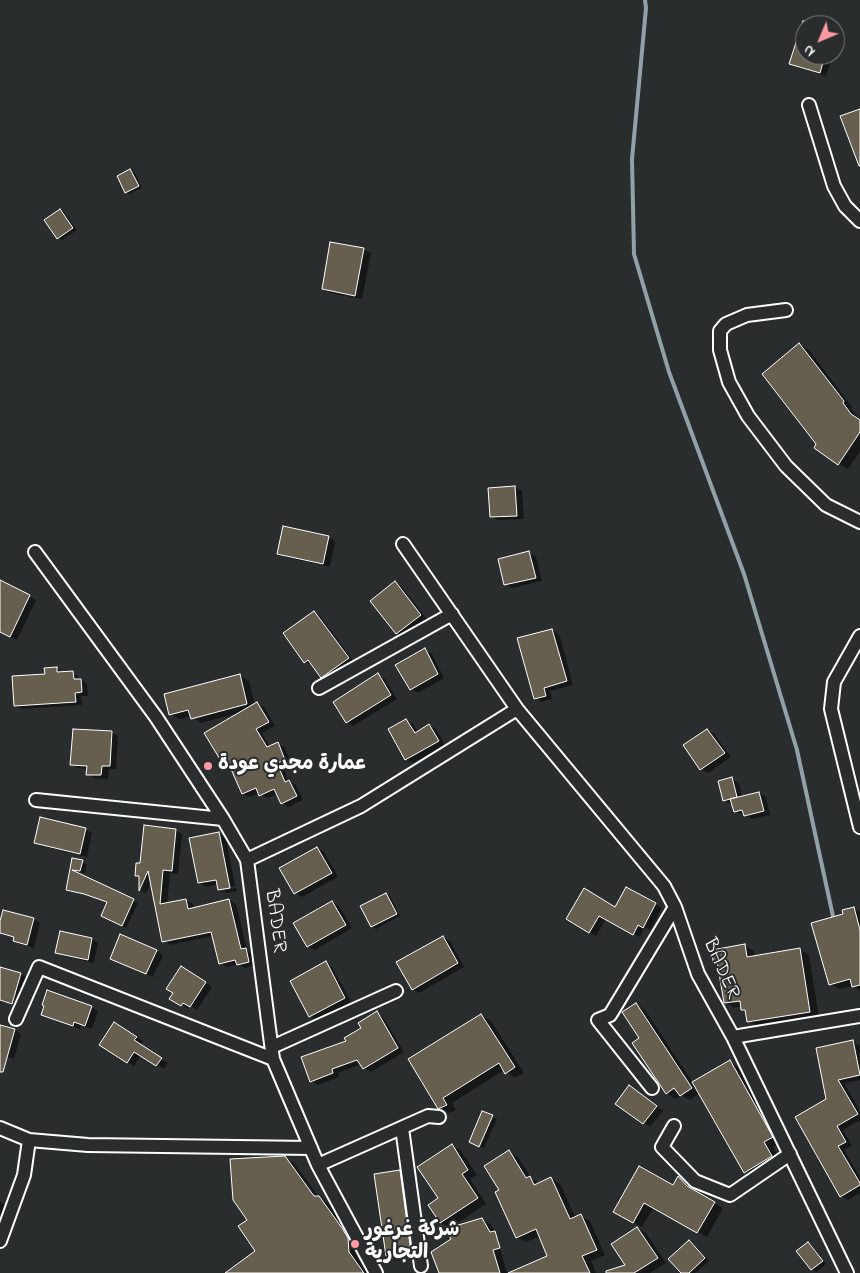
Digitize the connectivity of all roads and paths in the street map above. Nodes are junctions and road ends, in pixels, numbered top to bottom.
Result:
1 (809, 104) dead end
2 (860, 221) edge
3 (786, 310) dead end
4 (860, 522) edge
5 (403, 544) dead end
6 (34, 552) dead end
7 (452, 614) junction
8 (860, 636) edge
9 (319, 688) dead end
10 (517, 708) junction
11 (36, 800) dead end
12 (223, 818) junction
13 (860, 827) edge
14 (247, 860) junction
15 (676, 907) junction
16 (396, 991) dead end
17 (860, 1016) edge
18 (16, 1019) dead end
19 (733, 1037) junction
20 (273, 1053) junction
21 (652, 1088) dead end
22 (439, 1117) dead end
23 (674, 1126) dead end
24 (0, 1128) edge
25 (402, 1128) junction
26 (29, 1140) junction
27 (311, 1148) junction
28 (790, 1154) junction
29 (318, 1165) junction
30 (0, 1241) edge
31 (421, 1266) dead end
32 (376, 1273) edge
33 (847, 1273) edge

1 - 2 street
3 - 4 street
5 - 7 street, BADER
6 - 12 street
7 - 9 street
7 - 10 street, BADER
8 - 13 street
10 - 14 street
10 - 15 street, BADER
11 - 12 street
12 - 14 street
14 - 20 street, BADER
15 - 19 street, BADER
15 - 21 street
16 - 20 street
17 - 19 street
18 - 20 street
19 - 28 street, BADER
20 - 27 street, BADER
22 - 25 street
23 - 28 street
24 - 26 street
25 - 29 street
25 - 31 street
26 - 27 street
26 - 30 street
27 - 29 street, BADER
28 - 33 street, BADER
29 - 32 street, BADER

